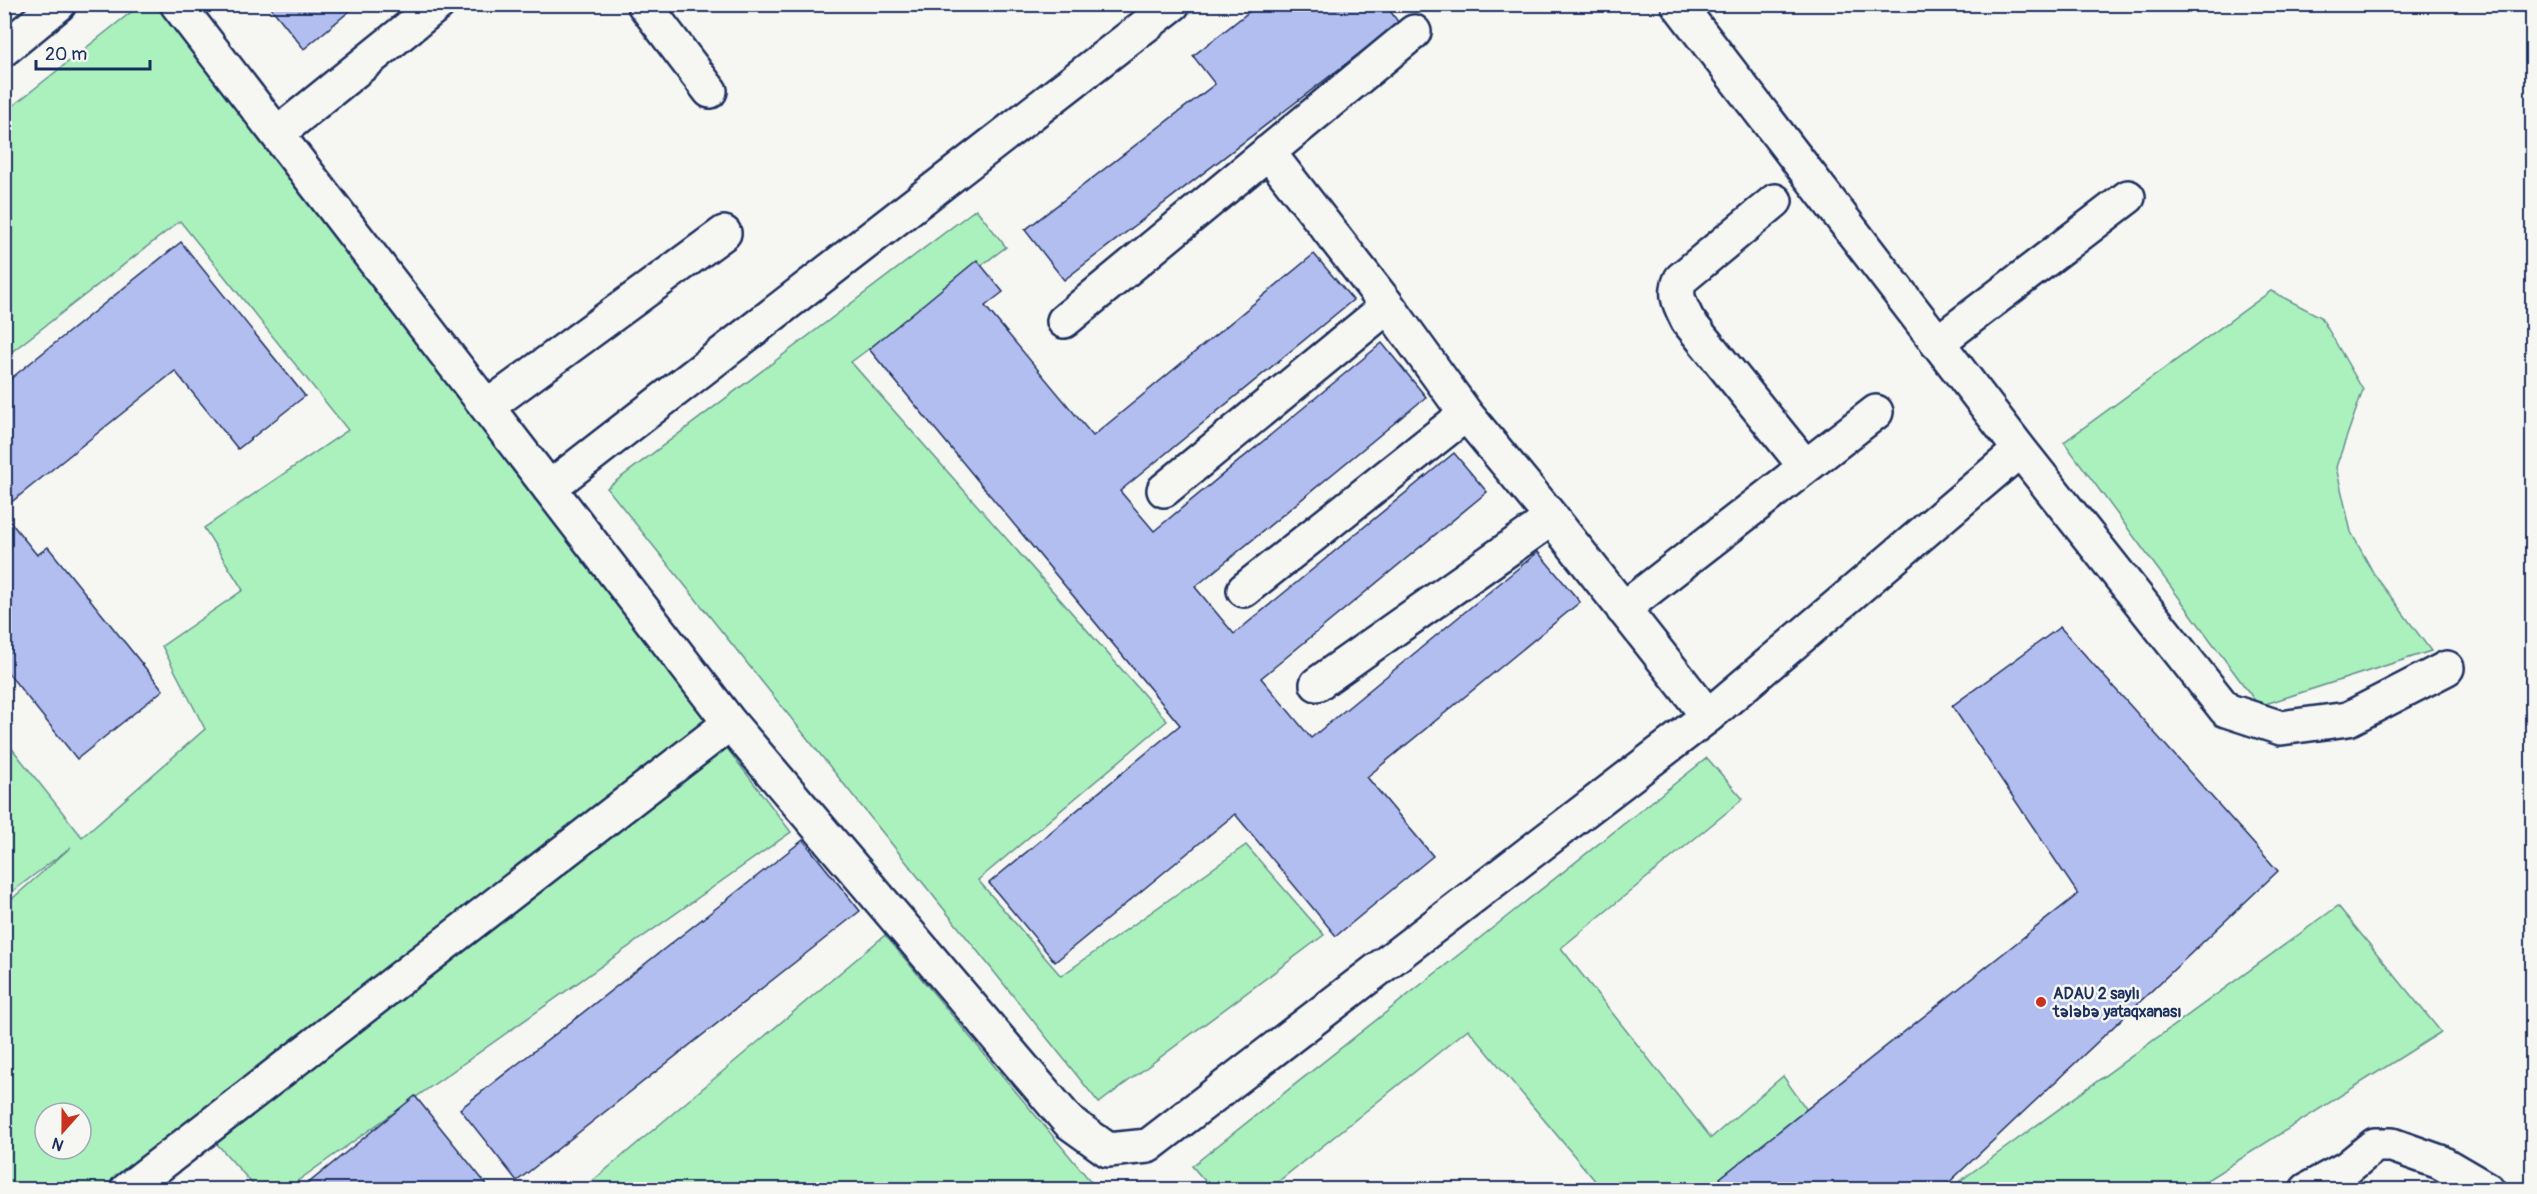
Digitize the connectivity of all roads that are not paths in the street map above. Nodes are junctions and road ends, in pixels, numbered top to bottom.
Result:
1 (59, 4) edge
2 (177, 4) edge
3 (438, 4) edge
4 (644, 4) edge
5 (1173, 4) edge
6 (1678, 4) edge
7 (1414, 32) dead end
8 (4, 49) edge
9 (710, 92) dead end
10 (277, 134) junction
11 (1268, 152) junction
12 (2128, 197) dead end
13 (1775, 201) dead end
14 (724, 233) dead end
15 (1388, 306) junction
16 (1064, 321) dead end
17 (1937, 342) junction
18 (487, 407) junction
19 (1876, 412) dead end
20 (1466, 414) junction
21 (2020, 450) junction
22 (1805, 466) junction
23 (549, 488) junction
24 (1164, 490) dead end
25 (1552, 518) junction
26 (1244, 590) dead end
27 (1623, 609) junction
28 (2447, 668) dead end
29 (1317, 684) dead end
30 (1708, 716) junction
31 (730, 723) junction
32 (127, 1190) edge
33 (2307, 1190) edge
34 (2488, 1190) edge

1 - 8 street
2 - 10 street
3 - 10 street
4 - 9 street
5 - 23 street
6 - 17 street
7 - 11 street
10 - 18 street
11 - 15 street
11 - 16 street
12 - 17 street
13 - 22 street
14 - 18 street
15 - 20 street
15 - 24 street
17 - 21 street
18 - 23 street
19 - 22 street
20 - 25 street
20 - 26 street
21 - 28 street
21 - 30 street
22 - 27 street
23 - 31 street
25 - 27 street
25 - 29 street
27 - 30 street
30 - 31 street
31 - 32 street
33 - 34 street

